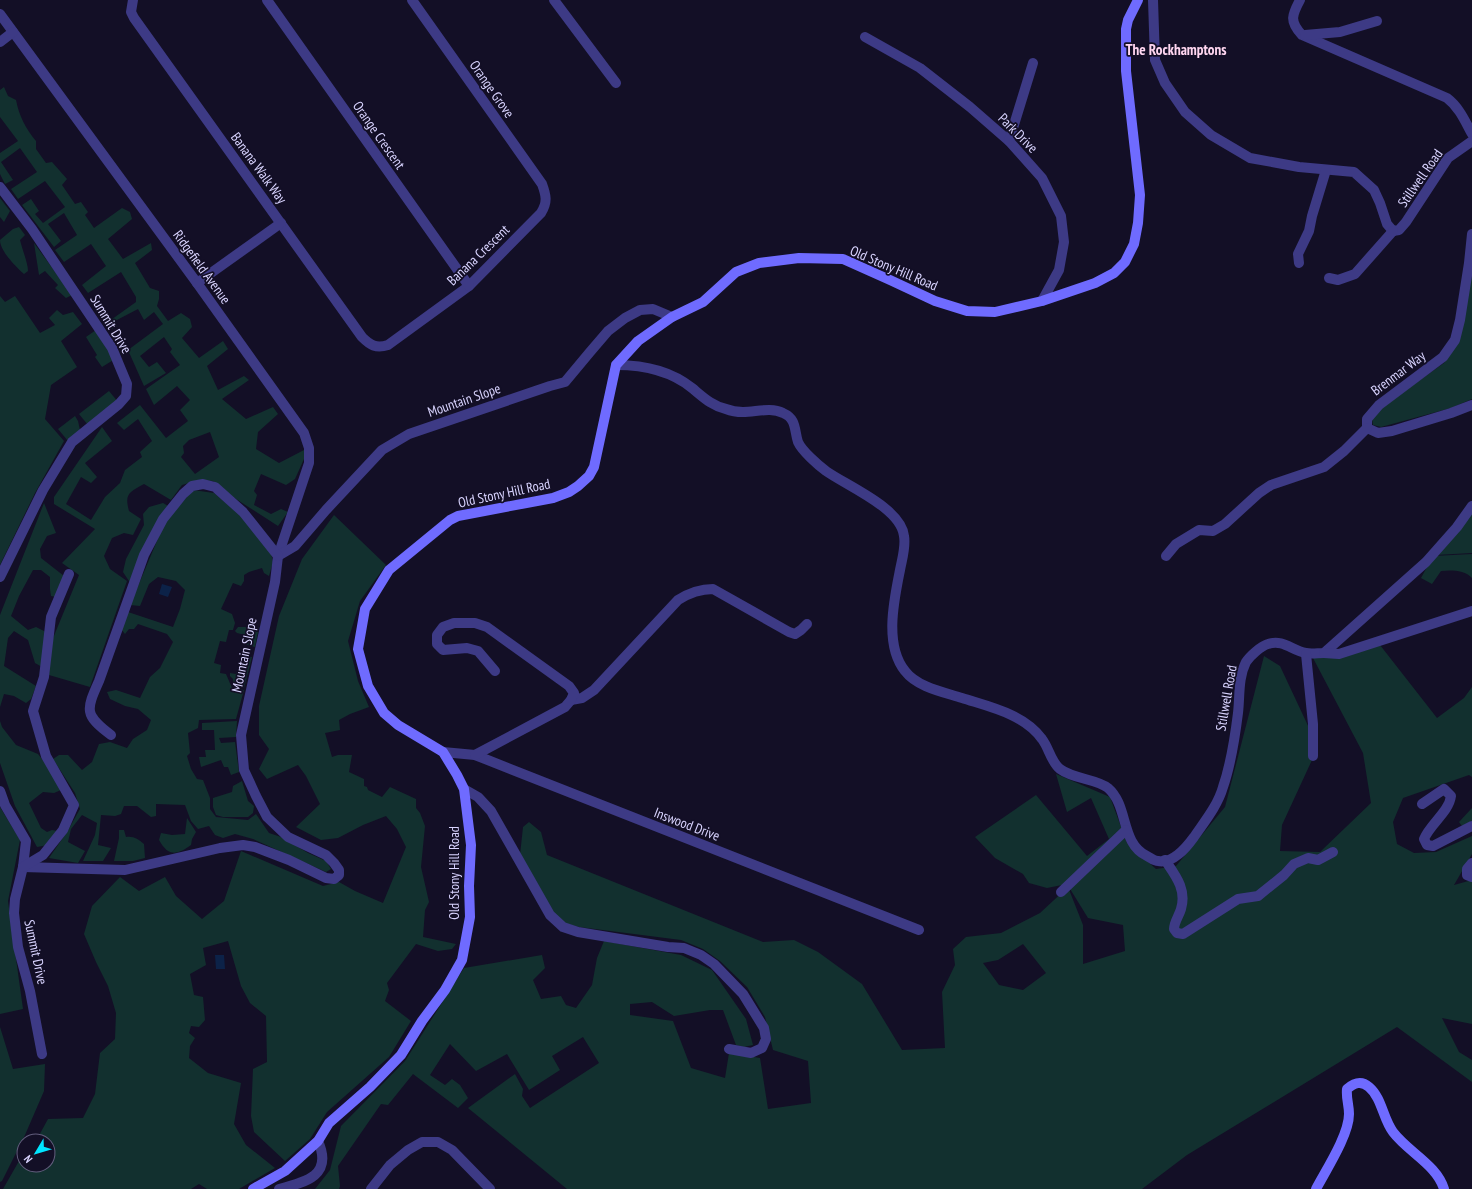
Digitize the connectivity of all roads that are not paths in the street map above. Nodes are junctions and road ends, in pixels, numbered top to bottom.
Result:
1 (133, 0) edge
2 (267, 0) edge
3 (412, 0) edge
4 (554, 0) edge
5 (1138, 0) edge
6 (1153, 0) edge
7 (1300, 0) edge
8 (0, 14) edge
9 (1377, 21) dead end
10 (13, 32) junction
11 (1302, 35) junction
12 (865, 37) dead end
13 (0, 42) edge
14 (1033, 63) dead end
15 (616, 83) dead end
16 (1472, 134) edge
17 (1009, 140) junction
18 (1472, 141) edge
19 (1326, 170) junction
20 (0, 187) edge
21 (546, 195) joint
22 (281, 223) junction
23 (1393, 231) junction
24 (1472, 234) edge
25 (1299, 263) dead end
26 (1329, 278) dead end
27 (197, 283) junction
28 (469, 286) junction
29 (1042, 301) junction
30 (672, 317) junction
31 (375, 347) joint
32 (616, 366) junction
33 (1472, 405) edge
34 (1367, 428) junction
35 (1472, 506) edge
36 (278, 556) junction
37 (1166, 556) dead end
38 (69, 574) dead end
39 (0, 577) edge
40 (1472, 611) edge
41 (807, 624) dead end
42 (1324, 653) junction
43 (1306, 654) junction
44 (495, 671) dead end
45 (571, 700) junction
46 (111, 735) dead end
47 (443, 752) junction
48 (475, 755) junction
49 (1313, 756) dead end
50 (464, 789) junction
51 (0, 791) edge
52 (1422, 804) dead end
53 (1472, 826) edge
54 (1126, 830) junction
55 (1333, 852) dead end
56 (1165, 860) junction
57 (1472, 862) edge
58 (24, 867) junction
59 (1472, 877) edge
60 (1061, 892) dead end
61 (919, 930) dead end
62 (729, 1049) dead end
63 (42, 1054) dead end
64 (318, 1141) junction
65 (253, 1189) edge
66 (280, 1189) edge
67 (371, 1189) edge
68 (490, 1189) edge
69 (1316, 1189) edge
70 (1444, 1189) edge

1 - 22 street, Banana Walk Way
2 - 28 street, Orange Crescent
3 - 21 street, Orange Grove
4 - 15 street
5 - 29 street, Old Stony Hill Road
6 - 19 street
7 - 11 street
8 - 10 street, Ridgefield Avenue
9 - 11 street
10 - 13 street
10 - 27 street, Ridgefield Avenue
11 - 16 street
12 - 17 street, Park Drive
14 - 17 street
17 - 29 street, Park Drive
18 - 23 street, Stillwell Road
19 - 23 street
19 - 25 street
20 - 39 street, Summit Drive
21 - 28 street, Banana Crescent
22 - 27 street
22 - 31 street, Banana Walk Way
23 - 26 street, Stillwell Road
24 - 34 street, Brenmar Way
27 - 36 street, Ridgefield Avenue
28 - 31 street, Banana Crescent
29 - 30 street, Old Stony Hill Road
30 - 32 street, Old Stony Hill Road
30 - 36 street, Mountain Slope
32 - 47 street, Old Stony Hill Road
32 - 54 street
33 - 34 street
34 - 37 street
35 - 42 street
36 - 46 street
36 - 58 street, Mountain Slope
38 - 58 street
40 - 42 street, Stillwell Road
41 - 45 street
42 - 43 street, Stillwell Road
43 - 49 street
43 - 56 street, Stillwell Road
44 - 45 street
45 - 48 street
47 - 48 street, Inswood Drive
47 - 50 street, Old Stony Hill Road
48 - 61 street, Inswood Drive
50 - 62 street
50 - 64 street, Old Stony Hill Road
51 - 58 street, Summit Drive
52 - 53 street
54 - 56 street
54 - 60 street
55 - 56 street
57 - 59 street
58 - 63 street, Summit Drive
64 - 65 street, Old Stony Hill Road
64 - 66 street
67 - 68 street
69 - 70 street

